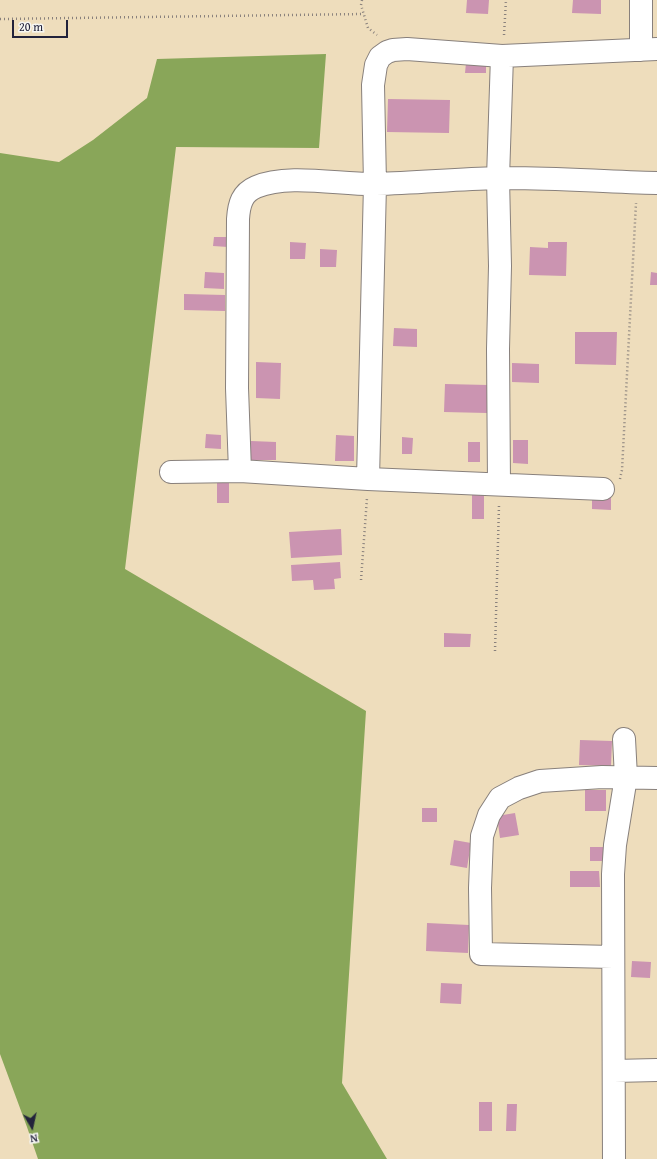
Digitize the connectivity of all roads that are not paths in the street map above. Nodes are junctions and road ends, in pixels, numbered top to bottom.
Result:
1 (641, 0) edge
2 (649, 50) edge
3 (502, 56) junction
4 (498, 178) junction
5 (647, 182) edge
6 (375, 184) junction
7 (240, 471) junction
8 (171, 472) dead end
9 (368, 479) junction
10 (500, 484) junction
11 (603, 489) road end
12 (624, 739) dead end
13 (626, 777) junction
14 (657, 778) edge
15 (613, 957) junction
16 (657, 1070) edge
17 (614, 1071) junction
18 (614, 1159) edge

1 - 2 street
2 - 3 street
3 - 4 street
3 - 6 street
4 - 5 street
4 - 6 street
4 - 10 street
6 - 7 street
6 - 9 street
7 - 8 street
7 - 9 street
9 - 10 street
10 - 11 street
12 - 13 street
13 - 14 street
13 - 15 street
13 - 15 street
15 - 17 street
16 - 17 street
17 - 18 street

